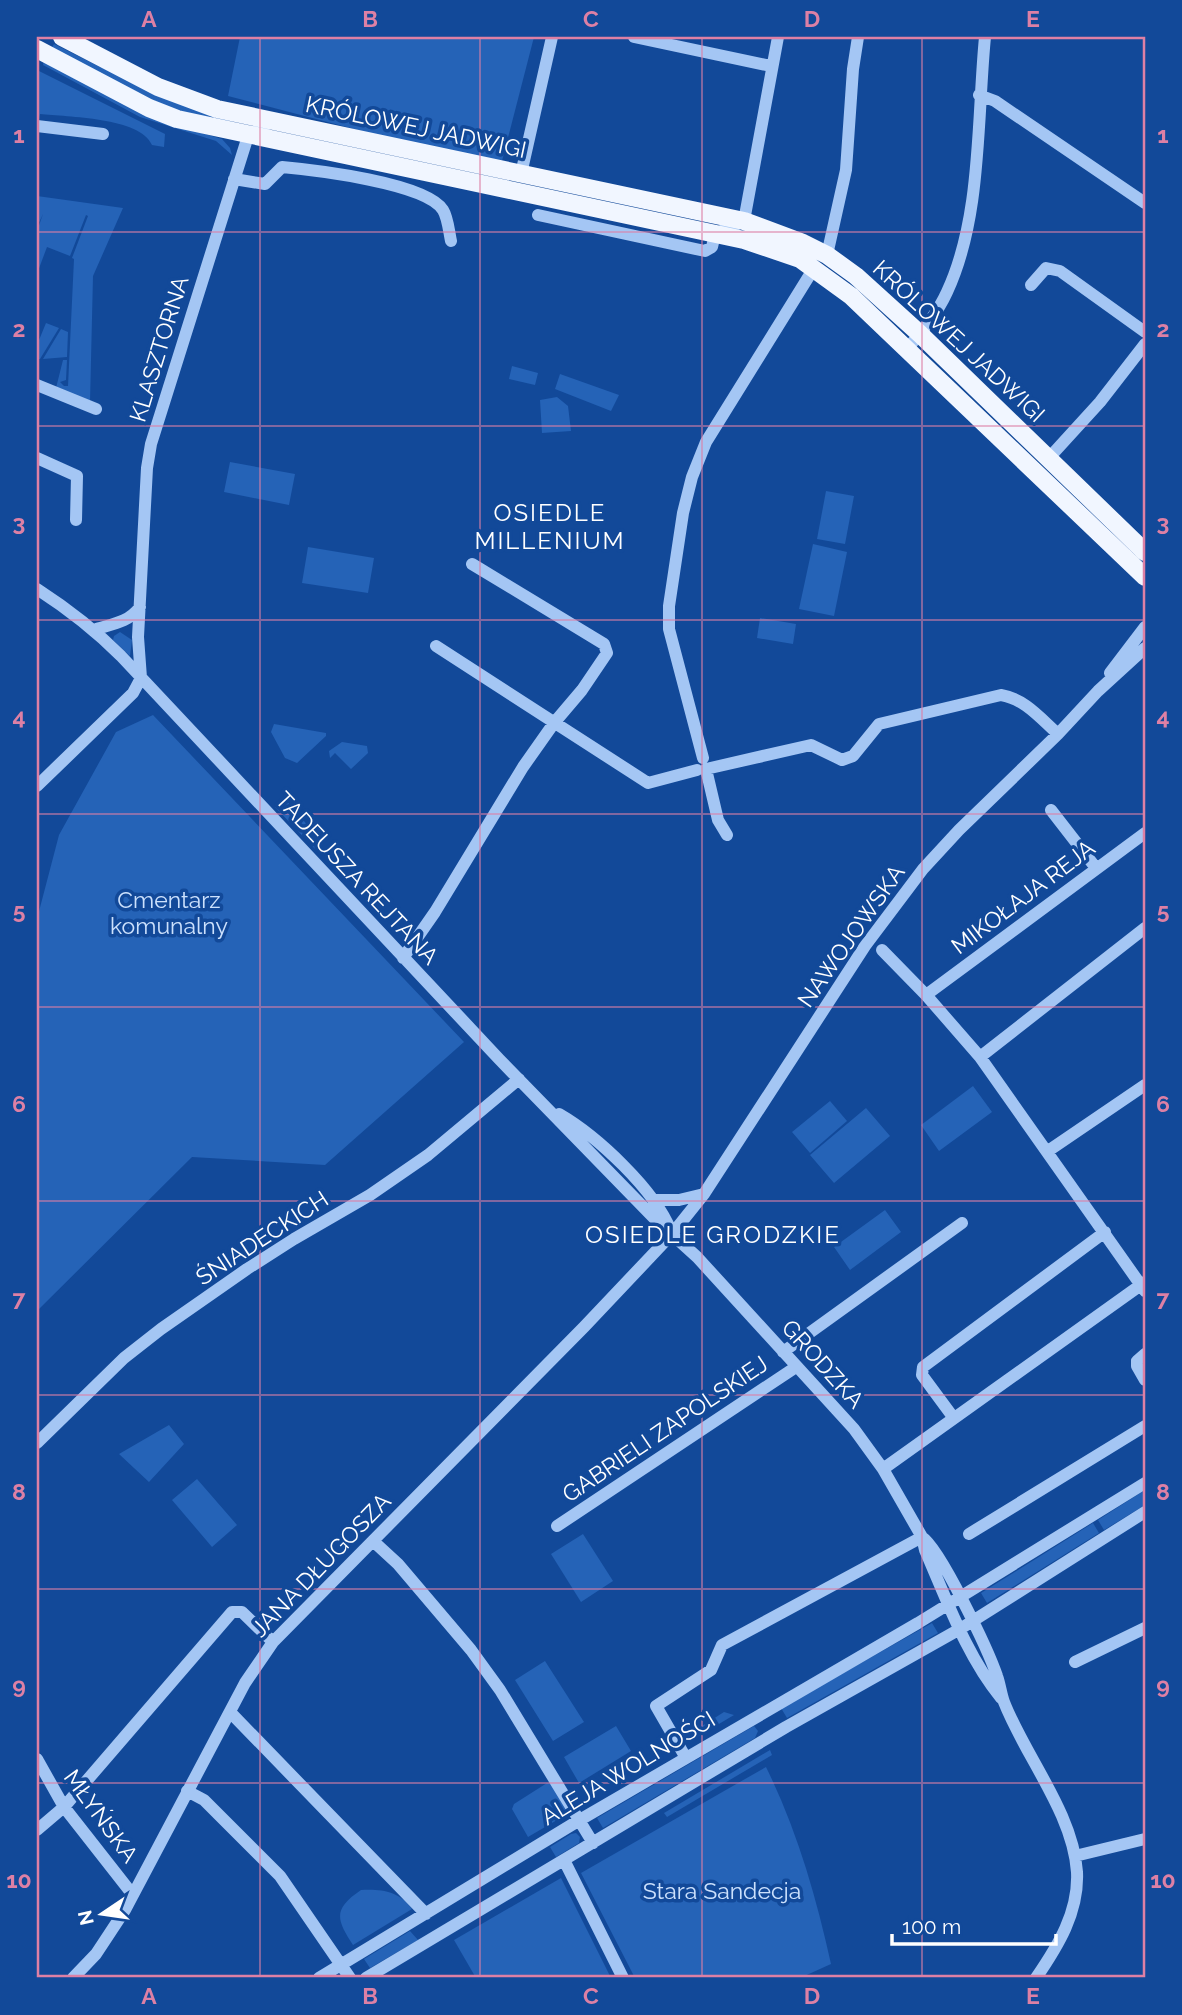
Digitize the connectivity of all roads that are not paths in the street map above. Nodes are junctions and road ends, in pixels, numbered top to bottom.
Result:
1 (62, 37) edge
2 (552, 37) edge
3 (634, 37) edge
4 (778, 37) edge
5 (858, 37) edge
6 (985, 37) edge
7 (37, 49) edge
8 (771, 66) junction
9 (979, 95) junction
10 (237, 113) junction
11 (272, 121) junction
12 (37, 126) edge
13 (103, 134) dead end
14 (248, 136) junction
15 (521, 174) junction
16 (234, 178) junction
17 (1145, 203) edge
18 (709, 214) junction
19 (538, 215) dead end
20 (744, 221) junction
21 (715, 234) junction
22 (452, 241) dead end
23 (827, 255) junction
24 (814, 268) junction
25 (1031, 285) dead end
26 (1145, 332) edge
27 (920, 334) junction
28 (1145, 344) edge
29 (907, 349) junction
30 (37, 385) edge
31 (96, 409) dead end
32 (1010, 448) junction
33 (37, 458) edge
34 (1048, 459) junction
35 (1051, 489) junction
36 (76, 520) dead end
37 (1145, 552) edge
38 (472, 564) dead end
39 (1145, 577) edge
40 (37, 589) edge
41 (140, 607) junction
42 (1145, 627) edge
43 (93, 630) junction
44 (436, 646) dead end
45 (1145, 649) edge
46 (141, 678) junction
47 (1098, 691) junction
48 (554, 723) junction
49 (1058, 734) junction
50 (37, 786) edge
51 (1051, 810) dead end
52 (1145, 833) edge
53 (727, 835) dead end
54 (1096, 868) junction
55 (1145, 928) edge
56 (882, 950) dead end
57 (403, 958) junction
58 (926, 995) junction
59 (980, 1057) junction
60 (519, 1079) junction
61 (1145, 1085) edge
62 (544, 1105) junction
63 (1048, 1151) junction
64 (704, 1194) junction
65 (653, 1200) junction
66 (962, 1223) dead end
67 (1105, 1232) junction
68 (672, 1234) junction
69 (1144, 1286) edge
70 (783, 1352) junction
71 (1145, 1354) edge
72 (796, 1367) junction
73 (1145, 1380) edge
74 (953, 1417) junction
75 (1145, 1426) edge
76 (37, 1443) edge
77 (883, 1469) junction
78 (1145, 1483) edge
79 (1145, 1512) edge
80 (557, 1526) dead end
81 (969, 1534) dead end
82 (922, 1537) junction
83 (373, 1541) junction
84 (955, 1601) junction
85 (972, 1622) junction
86 (1145, 1628) edge
87 (960, 1629) junction
88 (273, 1642) junction
89 (1075, 1662) dead end
90 (1003, 1701) junction
91 (230, 1712) junction
92 (687, 1758) junction
93 (37, 1759) edge
94 (187, 1791) junction
95 (64, 1807) junction
96 (578, 1821) junction
97 (37, 1830) edge
98 (1145, 1839) edge
99 (593, 1843) junction
100 (1074, 1856) junction
101 (564, 1860) junction
102 (133, 1895) junction
103 (426, 1913) junction
104 (342, 1964) junction
105 (73, 1978) edge
106 (319, 1978) edge
107 (350, 1978) edge
108 (366, 1978) edge
109 (623, 1978) edge
110 (1035, 1978) edge

1 - 10 main road, KRÓLOWEJ JADWIGI
2 - 15 street
3 - 8 street
4 - 8 street
5 - 23 street
6 - 9 street
7 - 14 main road, KRÓLOWEJ JADWIGI
8 - 20 street
9 - 17 street
9 - 27 street
10 - 11 main road, KRÓLOWEJ JADWIGI
10 - 14 street
11 - 14 street
11 - 15 main road, KRÓLOWEJ JADWIGI
12 - 13 street
14 - 16 street, KLASZTORNA
14 - 21 main road, KRÓLOWEJ JADWIGI
15 - 18 main road, KRÓLOWEJ JADWIGI
16 - 22 street
16 - 41 street, KLASZTORNA
18 - 20 main road, KRÓLOWEJ JADWIGI
18 - 21 street
19 - 21 street
20 - 21 street
20 - 23 main road, KRÓLOWEJ JADWIGI
21 - 24 main road, KRÓLOWEJ JADWIGI
23 - 27 main road, KRÓLOWEJ JADWIGI
24 - 29 main road, KRÓLOWEJ JADWIGI
24 - 48 street
25 - 26 street
27 - 29 street
27 - 34 main road, KRÓLOWEJ JADWIGI
28 - 34 street
29 - 32 main road, KRÓLOWEJ JADWIGI
30 - 31 street
32 - 34 street
32 - 35 main road, KRÓLOWEJ JADWIGI
33 - 36 street
34 - 35 street
34 - 37 main road, KRÓLOWEJ JADWIGI
35 - 39 main road, KRÓLOWEJ JADWIGI
38 - 48 street
40 - 43 street, TADEUSZA REJTANA
41 - 43 street
41 - 46 street, KLASZTORNA
42 - 47 street, NAWOJOWSKA
43 - 46 street, TADEUSZA REJTANA
44 - 48 street
45 - 47 street, NAWOJOWSKA
46 - 50 street
46 - 57 street, TADEUSZA REJTANA
47 - 49 street, NAWOJOWSKA
48 - 57 street
49 - 53 street
49 - 64 street, NAWOJOWSKA
51 - 54 street
52 - 54 street, MIKOŁAJA REJA
54 - 58 street, MIKOŁAJA REJA
55 - 59 street
56 - 58 street
57 - 60 street, TADEUSZA REJTANA
58 - 59 street
59 - 63 street
60 - 62 street, TADEUSZA REJTANA
60 - 76 street, ŚNIADECKICH
61 - 63 street
62 - 65 street, TADEUSZA REJTANA
62 - 68 street, TADEUSZA REJTANA
63 - 67 street
64 - 65 street
64 - 68 street, NAWOJOWSKA
65 - 68 street, TADEUSZA REJTANA
66 - 70 street
67 - 69 street
67 - 74 street
68 - 70 street, GRODZKA
68 - 83 street, JANA DŁUGOSZA
69 - 74 street
70 - 72 street, GRODZKA
71 - 73 street
72 - 77 street, GRODZKA
72 - 80 street, GABRIELI ZAPOLSKIEJ
74 - 77 street
75 - 81 street
77 - 82 street, GRODZKA
78 - 84 street, ALEJA WOLNOŚCI
79 - 85 street, ALEJA WOLNOŚCI
82 - 84 street, GRODZKA
82 - 92 street
83 - 88 street, JANA DŁUGOSZA
83 - 96 street
84 - 85 street, GRODZKA
84 - 87 street, GRODZKA
84 - 92 street, ALEJA WOLNOŚCI
85 - 87 street, ALEJA WOLNOŚCI
85 - 90 street, GRODZKA
86 - 89 street
87 - 90 street, GRODZKA
87 - 99 street, ALEJA WOLNOŚCI
88 - 91 street, JANA DŁUGOSZA
88 - 95 street
90 - 100 street, GRODZKA
91 - 94 street, JANA DŁUGOSZA
91 - 103 street
92 - 96 street, ALEJA WOLNOŚCI
93 - 95 street, MŁYŃSKA
94 - 102 street, JANA DŁUGOSZA
94 - 104 street
95 - 97 street
95 - 102 street, MŁYŃSKA
96 - 99 street
96 - 103 street, ALEJA WOLNOŚCI
98 - 100 street
99 - 101 street, ALEJA WOLNOŚCI
100 - 110 street, GRODZKA
101 - 108 street, ALEJA WOLNOŚCI
101 - 109 street
102 - 105 street, JANA DŁUGOSZA
103 - 104 street, ALEJA WOLNOŚCI
104 - 106 street, ALEJA WOLNOŚCI
104 - 107 street

